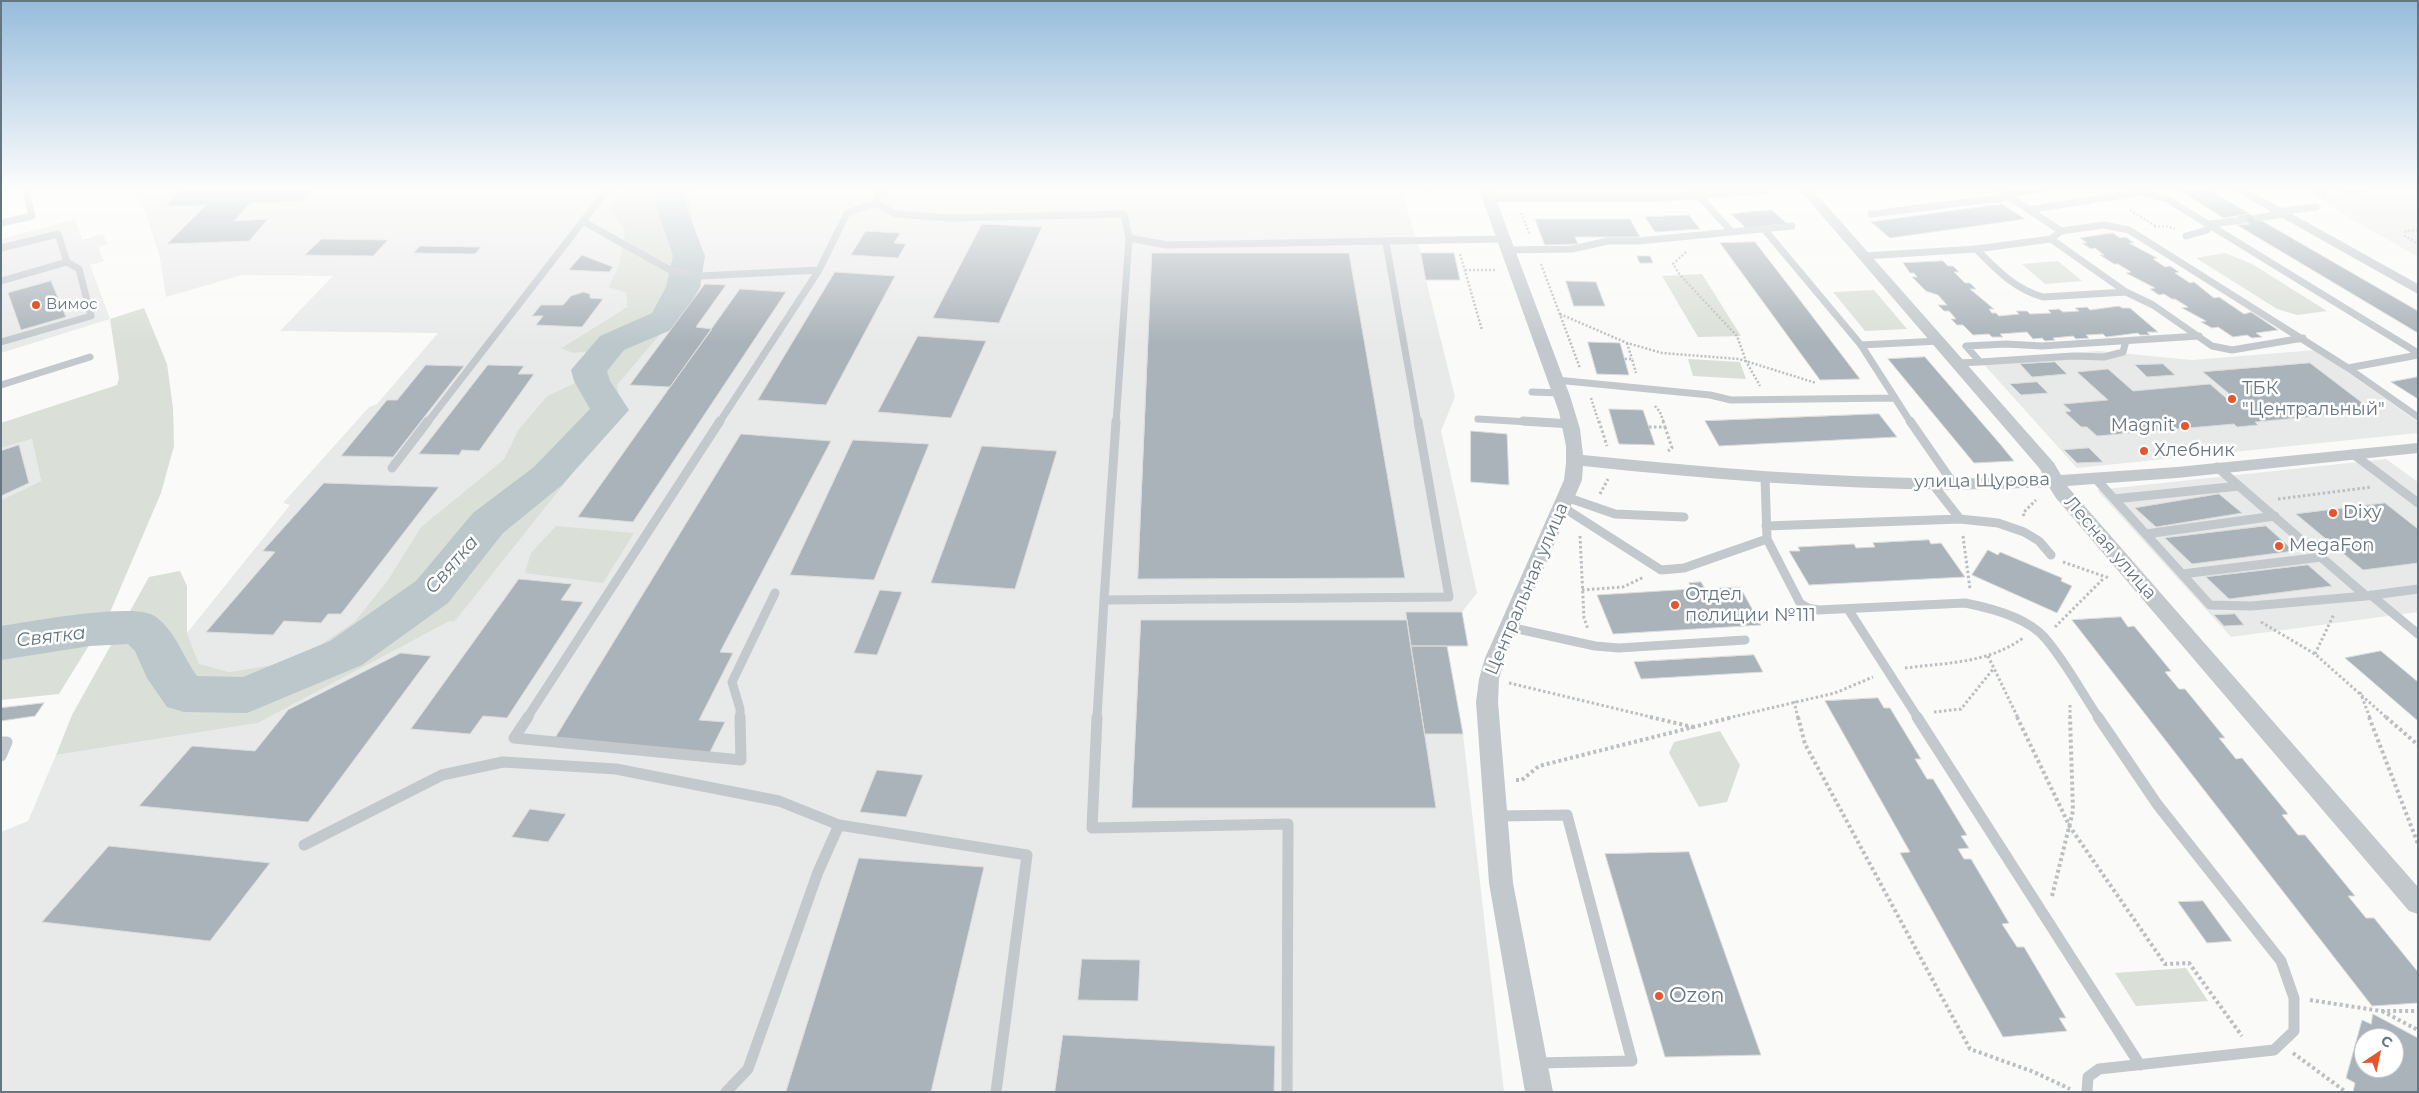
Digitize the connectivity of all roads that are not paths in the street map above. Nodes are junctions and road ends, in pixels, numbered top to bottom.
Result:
1 (29, 241) edge
2 (61, 241) edge
3 (569, 241) edge
4 (618, 241) edge
5 (833, 241) edge
6 (1129, 241) edge
7 (1145, 241) edge
8 (1401, 241) edge
9 (1476, 241) edge
10 (1505, 241) edge
11 (1608, 241) edge
12 (1774, 241) edge
13 (1851, 241) edge
14 (2036, 241) edge
15 (2054, 241) edge
16 (2146, 241) edge
17 (2237, 241) edge
18 (2331, 241) edge
19 (1386, 243) junction
20 (1506, 244) junction
21 (1, 248) edge
22 (1976, 249) junction
23 (1864, 256) junction
24 (68, 262) junction
25 (819, 270) junction
26 (1, 281) edge
27 (2416, 287) edge
28 (2126, 292) junction
29 (2199, 336) junction
30 (2303, 338) junction
31 (1939, 341) junction
32 (2126, 341) junction
33 (1, 342) edge
34 (1861, 345) junction
35 (2418, 354) edge
36 (90, 357) dead end
37 (1980, 362) junction
38 (1958, 363) junction
39 (2348, 368) junction
40 (1, 385) edge
41 (1558, 387) junction
42 (1532, 392) dead end
43 (1894, 398) junction
44 (2418, 417) edge
45 (1478, 419) dead end
46 (1570, 424) junction
47 (2418, 448) edge
48 (2353, 454) junction
49 (1577, 460) junction
50 (2217, 467) junction
51 (392, 468) dead end
52 (1765, 477) junction
53 (2096, 479) junction
54 (2055, 480) junction
55 (1931, 482) junction
56 (1953, 483) junction
57 (2239, 486) junction
58 (2114, 499) junction
59 (1563, 502) junction
60 (2418, 503) edge
61 (2275, 516) junction
62 (1684, 517) dead end
63 (1960, 519) junction
64 (1766, 526) junction
65 (2146, 534) junction
66 (1767, 539) junction
67 (2051, 555) road end
68 (2322, 557) junction
69 (2182, 574) junction
70 (2418, 589) edge
71 (775, 593) dead end
72 (2369, 595) junction
73 (1104, 600) junction
74 (1848, 609) junction
75 (1508, 627) junction
76 (2418, 634) edge
77 (1745, 640) dead end
78 (1, 742) edge
79 (1, 756) edge
80 (1496, 816) junction
81 (838, 825) junction
82 (304, 845) dead end
83 (2418, 904) edge
84 (1533, 1063) junction
85 (2140, 1065) junction
86 (726, 1092) edge
87 (996, 1092) edge
88 (1287, 1092) edge
89 (1539, 1092) edge
90 (2086, 1092) edge

1 - 21 lane
2 - 24 lane
3 - 51 lane
4 - 25 lane
5 - 25 lane
6 - 73 lane
7 - 19 lane
8 - 19 lane
9 - 20 lane
10 - 20 street, Центральная улица
11 - 20 lane
12 - 34 lane
13 - 23 street, Лесная улица
14 - 22 lane
15 - 28 lane
16 - 30 lane
17 - 35 lane
18 - 27 street
19 - 73 lane
20 - 41 street, Центральная улица
22 - 23 lane
22 - 28 lane
23 - 31 street, Лесная улица
24 - 26 lane
24 - 33 lane
25 - 71 lane
28 - 29 lane
29 - 30 lane
29 - 32 lane
30 - 39 lane
31 - 34 lane
31 - 38 street, Лесная улица
32 - 37 lane
32 - 37 lane
34 - 43 lane
35 - 39 lane
36 - 40 lane
37 - 38 lane
38 - 54 street, Лесная улица
39 - 44 lane
41 - 42 lane
41 - 43 lane
41 - 46 street, Центральная улица
43 - 56 lane
45 - 46 lane
46 - 49 street, Центральная улица
47 - 48 street, улица Щурова
48 - 50 street, улица Щурова
48 - 60 lane
49 - 52 street, улица Щурова
49 - 59 street, Центральная улица
50 - 53 street, улица Щурова
50 - 57 lane
52 - 55 street, улица Щурова
52 - 64 lane
53 - 54 street, улица Щурова
53 - 58 lane
54 - 56 street, улица Щурова
54 - 83 street, Лесная улица
55 - 56 street, улица Щурова
55 - 63 lane
57 - 58 lane
57 - 61 lane
58 - 65 lane
59 - 62 lane
59 - 66 lane
59 - 75 street, Центральная улица
61 - 65 lane
61 - 68 lane
63 - 64 lane
63 - 67 lane
64 - 66 lane
65 - 69 lane
66 - 74 lane
68 - 69 lane
68 - 72 lane
69 - 72 lane
70 - 72 lane
72 - 76 lane
73 - 88 lane
74 - 85 lane
74 - 85 lane
75 - 77 lane
75 - 80 street, Центральная улица
78 - 79 lane
80 - 84 street, Центральная улица
80 - 84 lane
81 - 82 lane
81 - 86 lane
81 - 87 lane
84 - 89 street, Центральная улица
85 - 90 lane

